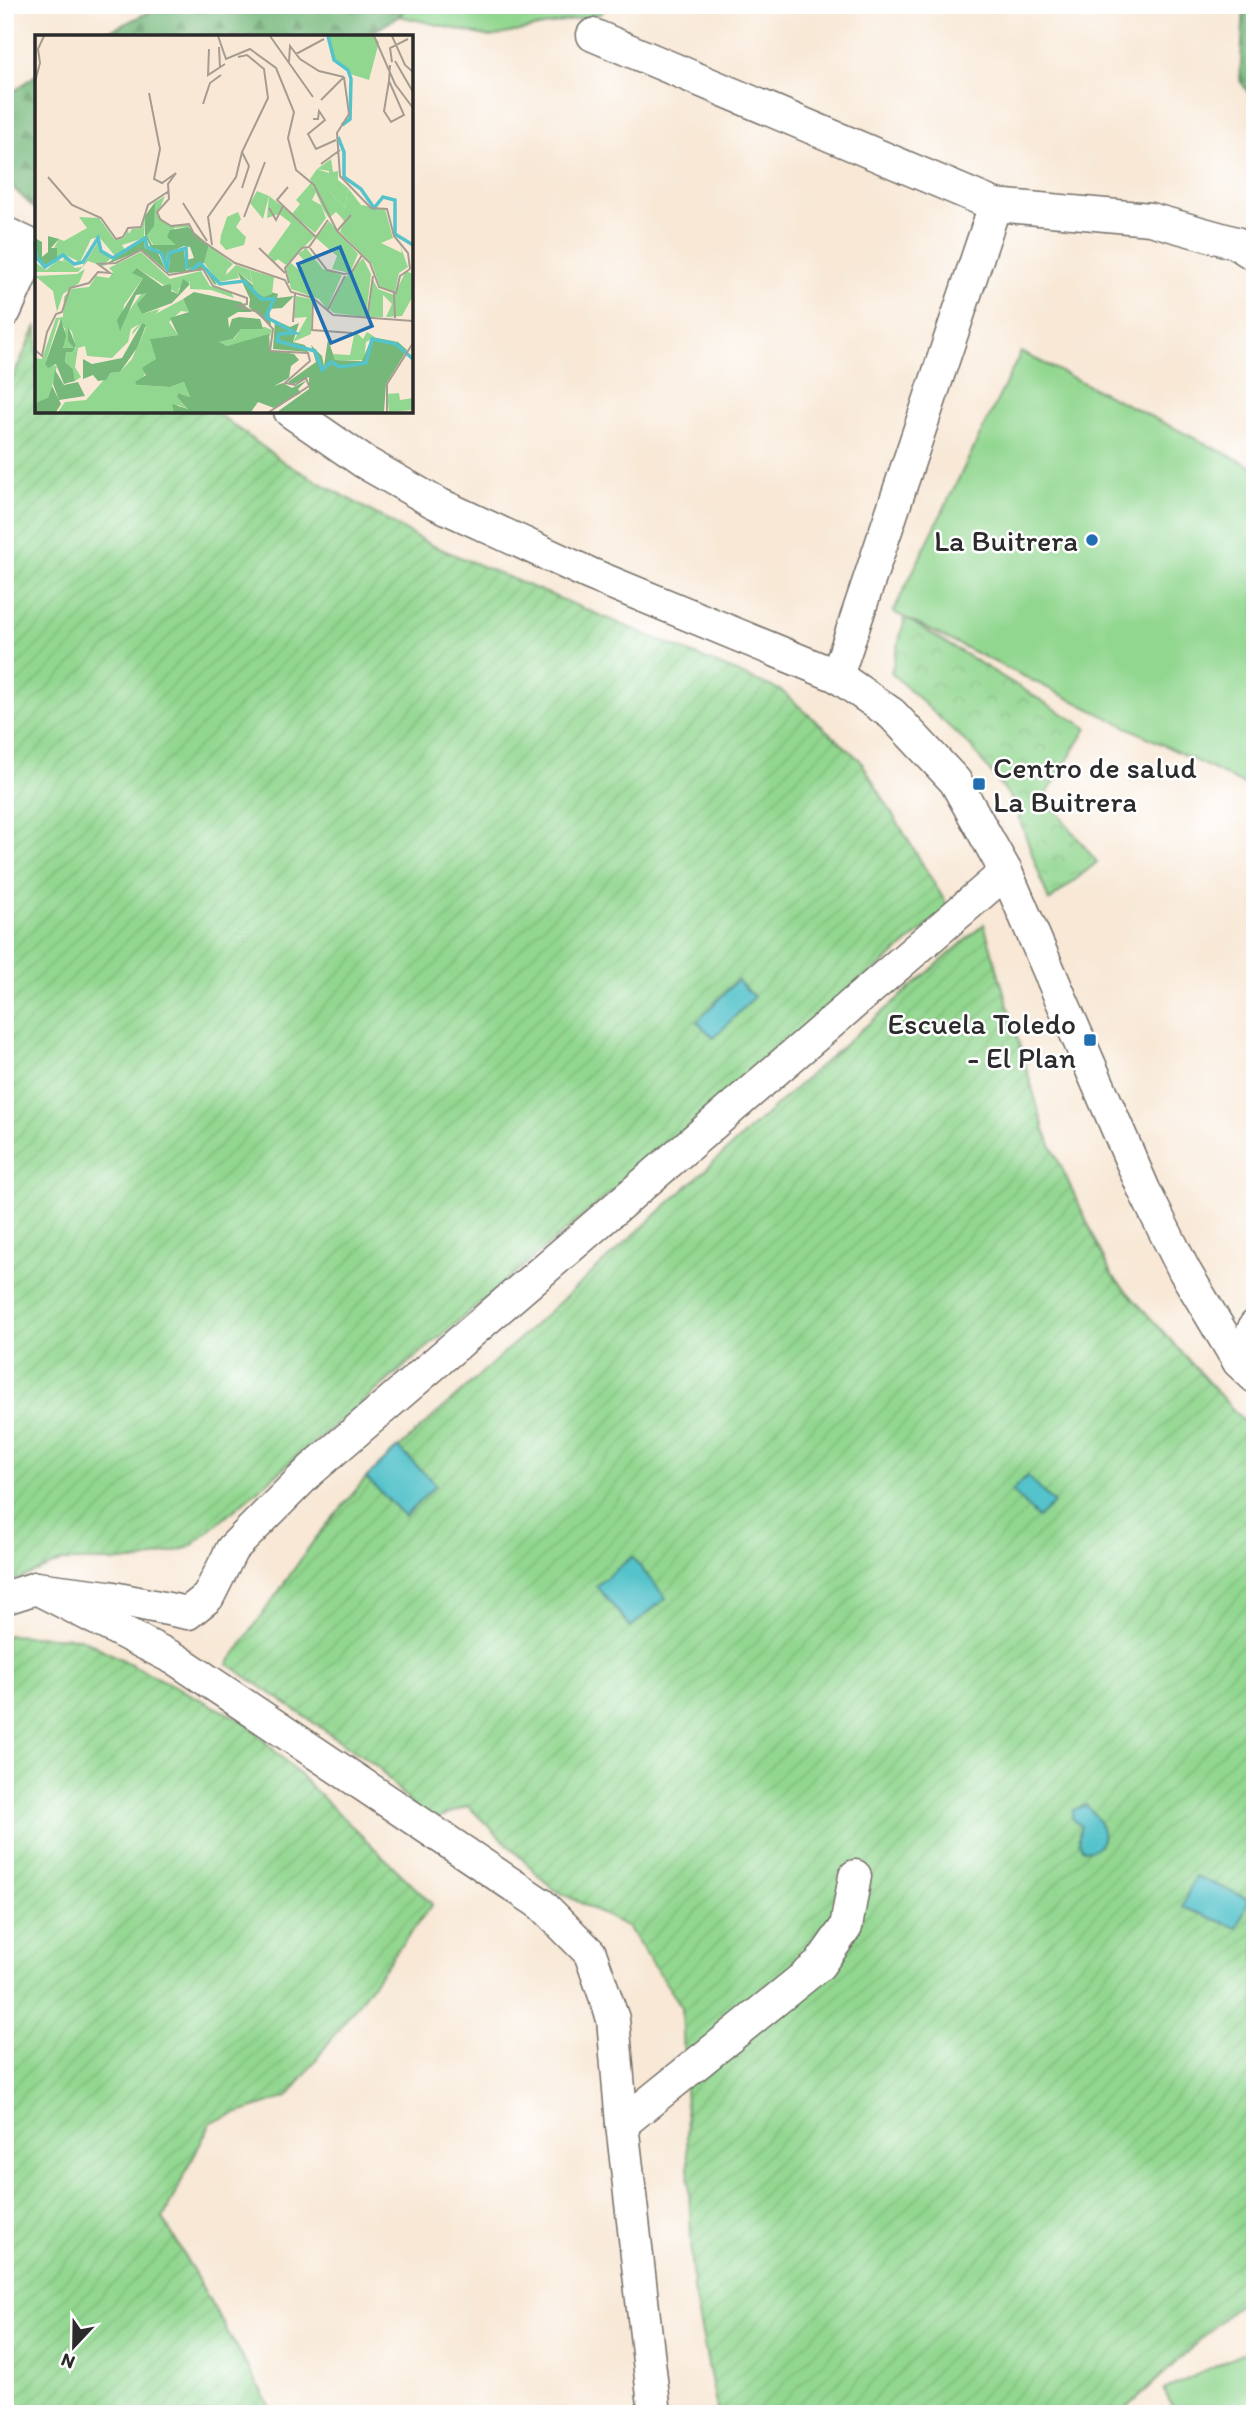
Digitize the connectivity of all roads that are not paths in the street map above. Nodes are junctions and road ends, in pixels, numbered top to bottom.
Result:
1 (593, 35) dead end
2 (995, 205) junction
3 (5, 233) edge
4 (35, 247) edge
5 (35, 249) edge
6 (1255, 255) edge
7 (5, 311) edge
8 (293, 413) edge
9 (837, 676) junction
10 (1006, 872) junction
11 (1255, 1326) edge
12 (1247, 1369) edge
13 (36, 1588) junction
14 (5, 1598) edge
15 (855, 1876) dead end
16 (622, 2124) junction
17 (655, 2414) edge

1 - 2 street
2 - 6 street
2 - 9 street
3 - 4 street
5 - 7 street
8 - 9 street
9 - 10 street
10 - 12 street
10 - 13 street
11 - 12 street
13 - 14 street
13 - 16 street
15 - 16 street
16 - 17 street

